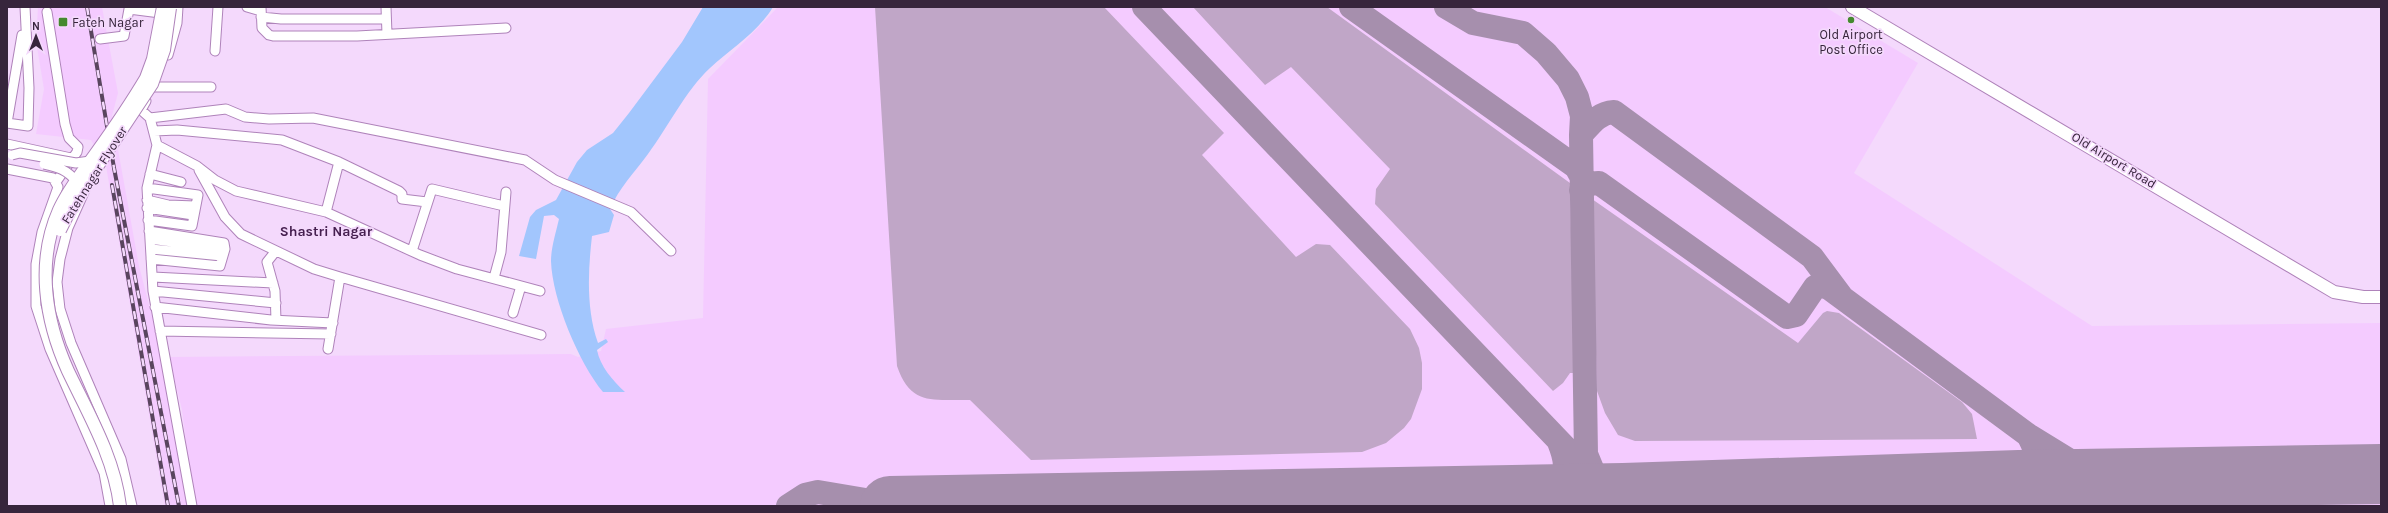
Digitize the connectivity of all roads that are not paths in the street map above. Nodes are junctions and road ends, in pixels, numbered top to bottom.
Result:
1 (25, 7) edge
2 (163, 7) edge
3 (218, 7) edge
4 (247, 7) edge
5 (386, 7) edge
6 (1852, 7) edge
7 (175, 10) edge
8 (47, 12) dead end
9 (261, 12) edge
10 (386, 19) junction
11 (24, 22) junction
12 (506, 28) dead end
13 (387, 34) junction
14 (100, 39) dead end
15 (215, 51) dead end
16 (156, 87) junction
17 (211, 87) dead end
18 (150, 118) junction
19 (7, 123) edge
20 (154, 131) junction
21 (7, 144) edge
22 (157, 145) junction
23 (10, 154) edge
24 (73, 158) junction
25 (90, 161) junction
26 (340, 162) junction
27 (197, 166) junction
28 (7, 169) edge
29 (150, 174) junction
30 (76, 181) junction
31 (56, 182) junction
32 (181, 182) dead end
33 (147, 188) junction
34 (506, 192) dead end
35 (427, 202) junction
36 (52, 203) junction
37 (147, 204) junction
38 (504, 206) junction
39 (77, 210) junction
40 (194, 211) junction
41 (326, 212) junction
42 (148, 220) junction
43 (149, 235) junction
44 (151, 249) junction
45 (412, 251) junction
46 (671, 251) dead end
47 (223, 252) junction
48 (275, 252) junction
49 (151, 259) junction
50 (153, 277) junction
51 (340, 277) junction
52 (494, 278) junction
53 (273, 283) junction
54 (521, 286) junction
55 (152, 291) junction
56 (540, 291) dead end
57 (2381, 297) edge
58 (276, 303) junction
59 (154, 307) junction
60 (60, 309) junction
61 (38, 312) junction
62 (513, 313) dead end
63 (276, 320) junction
64 (333, 323) junction
65 (160, 331) junction
66 (331, 334) junction
67 (541, 335) dead end
68 (328, 349) dead end
69 (110, 506) edge
70 (120, 506) edge
71 (127, 506) edge
72 (132, 506) edge
73 (192, 506) edge

1 - 11 street
2 - 25 main road, Fatehnagar Flyover, bridge
3 - 15 street
4 - 9 street
5 - 10 street
6 - 57 main road, Old Airport Road
7 - 14 street
7 - 16 street
7 - 71 main road, Fatehnagar Flyover, bridge
8 - 24 street
9 - 10 street
9 - 13 street
10 - 13 street
11 - 19 street
11 - 19 street
12 - 13 street
16 - 17 street
16 - 18 street
18 - 20 street
18 - 46 street
20 - 22 street
20 - 26 street
21 - 24 street
22 - 27 street
22 - 29 street
23 - 25 street, bridge
23 - 30 street, Fatehnagar Flyover, bridge
24 - 31 street
24 - 39 street
25 - 30 main road, Fatehnagar Flyover, bridge
26 - 35 street
26 - 41 street
27 - 41 street
27 - 48 street
28 - 31 street
29 - 32 street
29 - 33 street
30 - 70 main road, Fatehnagar Flyover, bridge
31 - 36 street
33 - 37 street
33 - 40 street
34 - 38 street
35 - 38 street
35 - 45 street
36 - 39 street
36 - 61 street
37 - 40 street
37 - 42 street
38 - 52 street
39 - 60 street
40 - 42 street
41 - 45 street
42 - 43 street
43 - 44 street
43 - 47 street
44 - 47 street
44 - 49 street
45 - 52 street
47 - 49 street
48 - 51 street
48 - 53 street
49 - 50 street
50 - 53 street
50 - 55 street
51 - 64 street
51 - 67 street
52 - 54 street
53 - 58 street
54 - 56 street
54 - 62 street
55 - 58 street
55 - 59 street
58 - 63 street
59 - 63 street
59 - 65 street
60 - 61 street
60 - 72 street
61 - 69 street
63 - 64 street
64 - 66 street
65 - 66 street
65 - 73 street
66 - 68 street

